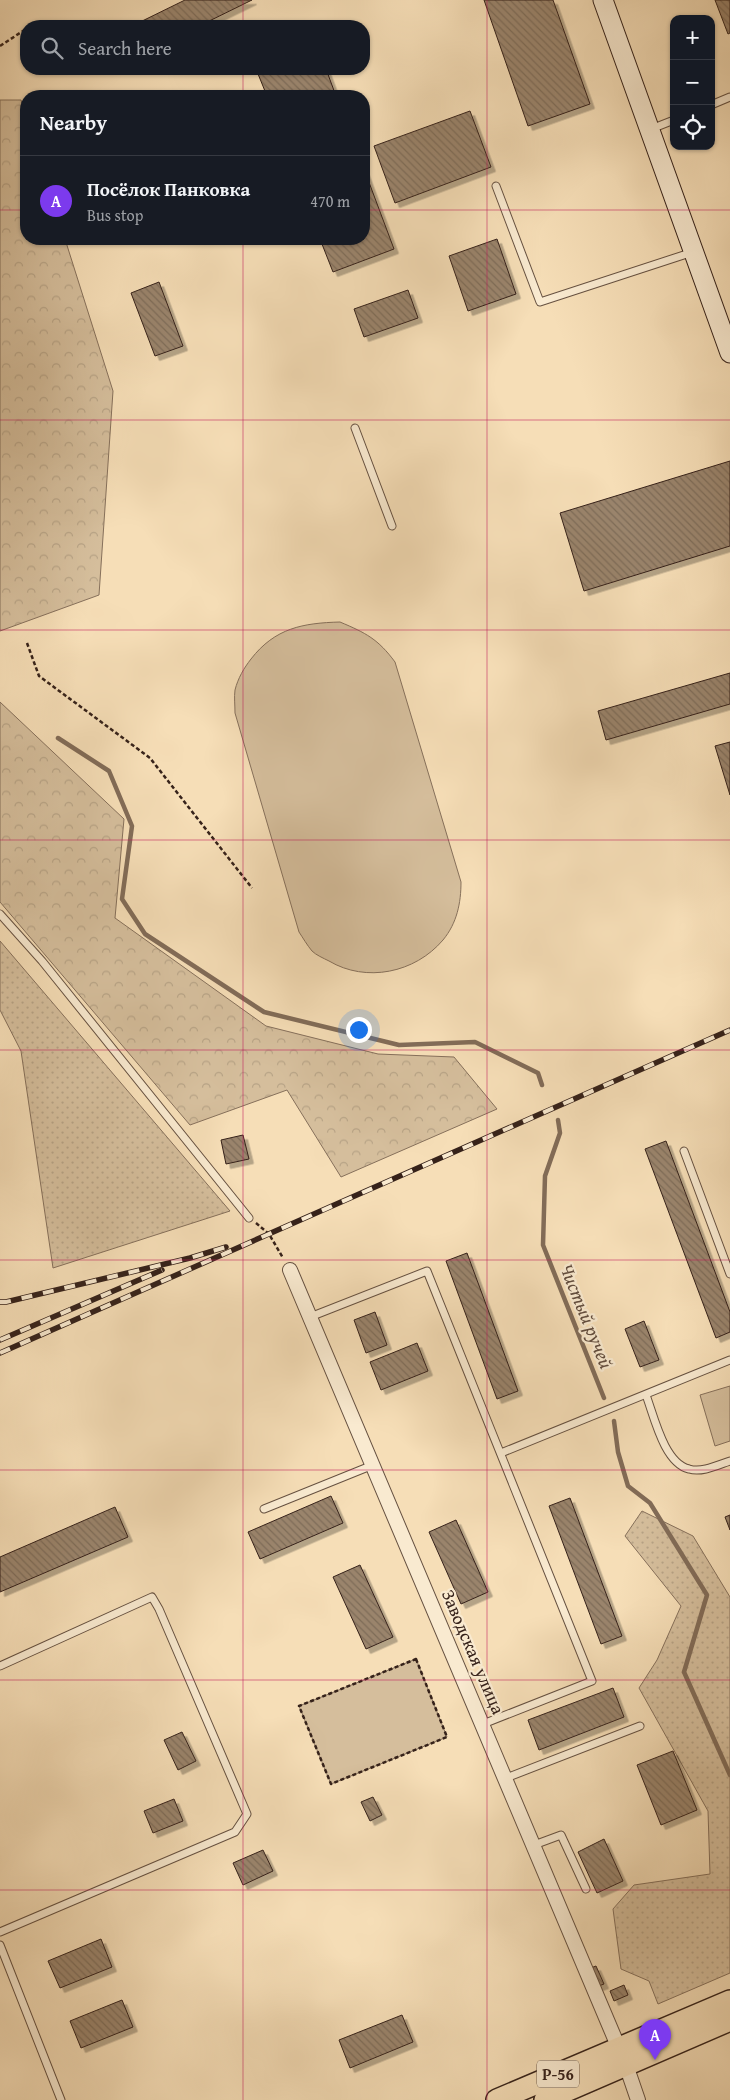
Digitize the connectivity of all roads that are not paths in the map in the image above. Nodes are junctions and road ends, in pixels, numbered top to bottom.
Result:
1 (603, 0) edge
2 (730, 97) edge
3 (715, 103) edge
4 (670, 122) edge
5 (650, 129) junction
6 (496, 186) dead end
7 (693, 252) junction
8 (730, 353) edge
9 (355, 428) dead end
10 (392, 526) dead end
11 (0, 914) edge
12 (684, 1151) dead end
13 (250, 1218) road end
14 (290, 1270) road end
15 (730, 1274) edge
16 (310, 1317) junction
17 (730, 1360) edge
18 (646, 1394) junction
19 (501, 1454) junction
20 (730, 1461) edge
21 (373, 1465) junction
22 (264, 1509) dead end
23 (0, 1666) edge
24 (483, 1724) junction
25 (640, 1726) dead end
26 (506, 1778) junction
27 (534, 1845) junction
28 (586, 1889) dead end
29 (0, 1932) edge
30 (0, 1945) edge
31 (730, 2001) edge
32 (730, 2020) edge
33 (622, 2057) junction
34 (62, 2100) edge
35 (497, 2100) edge
36 (545, 2100) edge
37 (638, 2100) edge

1 - 5 main road
2 - 3 lane
4 - 5 lane
5 - 7 main road
6 - 7 lane
7 - 8 main road
9 - 10 lane
11 - 13 lane
12 - 15 lane
14 - 16 street, Заводская улица
16 - 19 lane
16 - 21 street, Заводская улица
17 - 18 lane
18 - 19 lane
18 - 20 lane
19 - 24 lane
21 - 22 lane
21 - 24 street, Заводская улица
23 - 29 lane
24 - 26 street, Заводская улица
25 - 26 lane
26 - 27 street, Заводская улица
27 - 28 lane
27 - 33 street, Заводская улица
30 - 34 lane
31 - 33 main road, Р-56
32 - 33 main road, Р-56
33 - 35 main road, Р-56
33 - 36 main road, Р-56
33 - 37 street, Заводская улица

